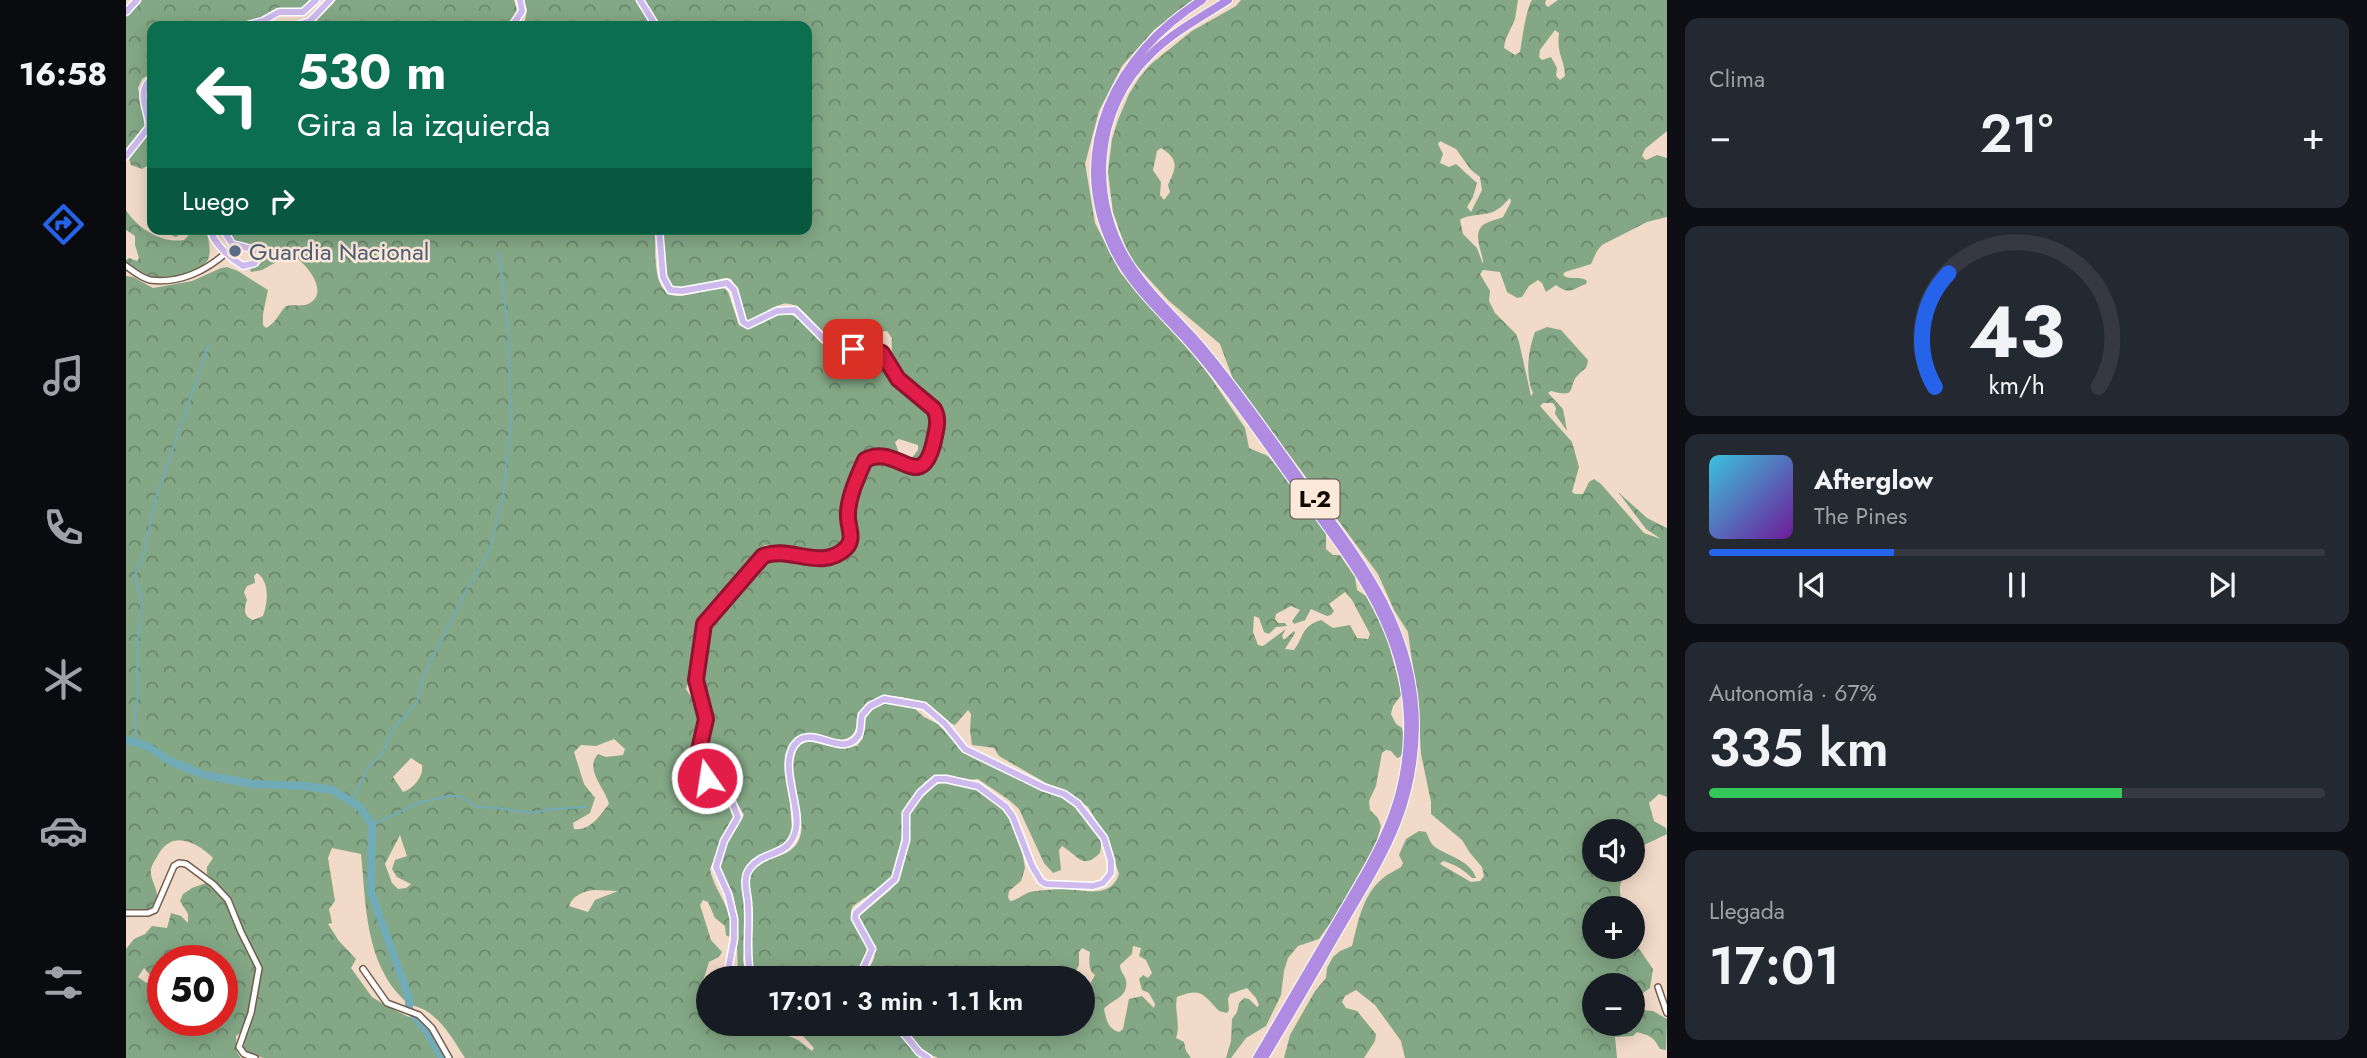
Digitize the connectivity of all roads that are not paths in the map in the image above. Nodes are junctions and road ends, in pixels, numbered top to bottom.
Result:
1 (137, 0) edge
2 (316, 0) edge
3 (330, 0) edge
4 (520, 0) edge
5 (640, 0) edge
6 (1202, 0) edge
7 (1228, 0) edge
8 (126, 12) edge
9 (263, 21) edge
10 (310, 21) edge
11 (515, 21) edge
12 (653, 21) edge
13 (147, 83) edge
14 (147, 117) edge
15 (147, 130) edge
16 (126, 156) edge
17 (212, 235) edge
18 (226, 235) edge
19 (660, 235) edge
20 (227, 252) junction
21 (126, 266) edge
22 (126, 913) edge
23 (729, 966) edge
24 (748, 966) edge
25 (864, 966) edge
26 (363, 969) dead end
27 (1658, 987) dead end
28 (1667, 1013) edge
29 (906, 1036) edge
30 (255, 1058) edge
31 (449, 1058) edge
32 (928, 1058) edge
33 (1256, 1058) edge
34 (1264, 1058) edge

1 - 8 main road
2 - 9 main road
3 - 10 main road
4 - 11 main road
5 - 12 main road
6 - 33 highway, L-2
7 - 34 highway, L-2
13 - 14 main road
15 - 16 main road
17 - 20 main road
18 - 20 main road
19 - 23 main road
20 - 21 street
22 - 30 street
24 - 25 main road
26 - 31 street
27 - 28 street
29 - 32 main road

